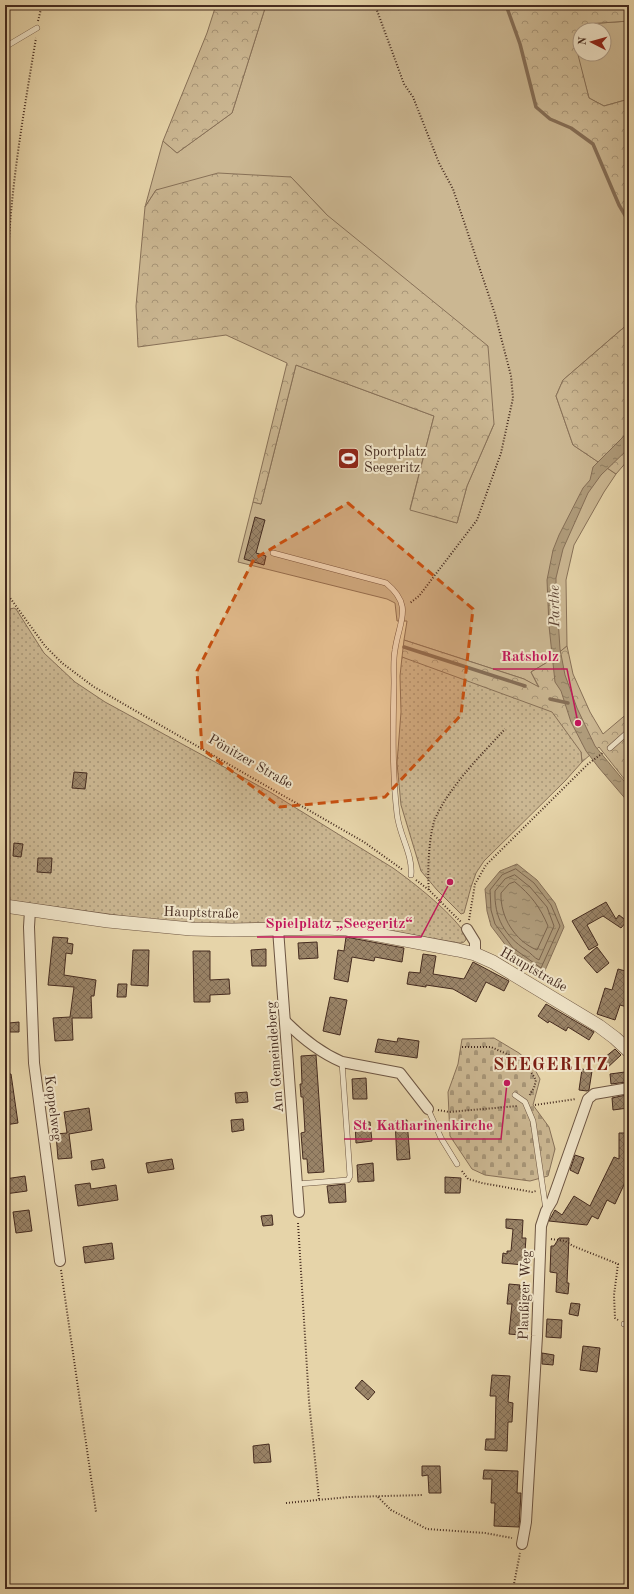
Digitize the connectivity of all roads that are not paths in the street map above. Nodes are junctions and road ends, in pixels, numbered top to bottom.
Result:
1 (37, 28) road end
2 (5, 47) edge
3 (272, 553) dead end
4 (629, 731) edge
5 (610, 748) road end
6 (411, 875) road end
7 (5, 906) edge
8 (30, 910) junction
9 (278, 929) junction
10 (467, 929) road end
11 (475, 954) junction
12 (286, 1022) junction
13 (629, 1052) edge
14 (342, 1062) junction
15 (629, 1088) edge
16 (515, 1095) dead end
17 (428, 1109) joint
18 (457, 1164) road end
19 (297, 1184) junction
20 (546, 1211) junction
21 (299, 1212) road end
22 (60, 1261) road end
23 (523, 1542) road end

1 - 2 lane
3 - 6 lane
4 - 5 lane
7 - 8 street, Hauptstraße
8 - 9 street, Hauptstraße
8 - 22 street, Koppelweg
9 - 11 street, Hauptstraße
9 - 12 street, Am Gemeindeberg
10 - 11 street
11 - 13 street, Hauptstraße
12 - 14 street
12 - 19 street, Am Gemeindeberg
14 - 17 street
14 - 19 lane
15 - 20 street, Plaußiger Weg
16 - 20 lane
17 - 18 lane
19 - 21 street, Am Gemeindeberg
20 - 23 street, Plaußiger Weg

